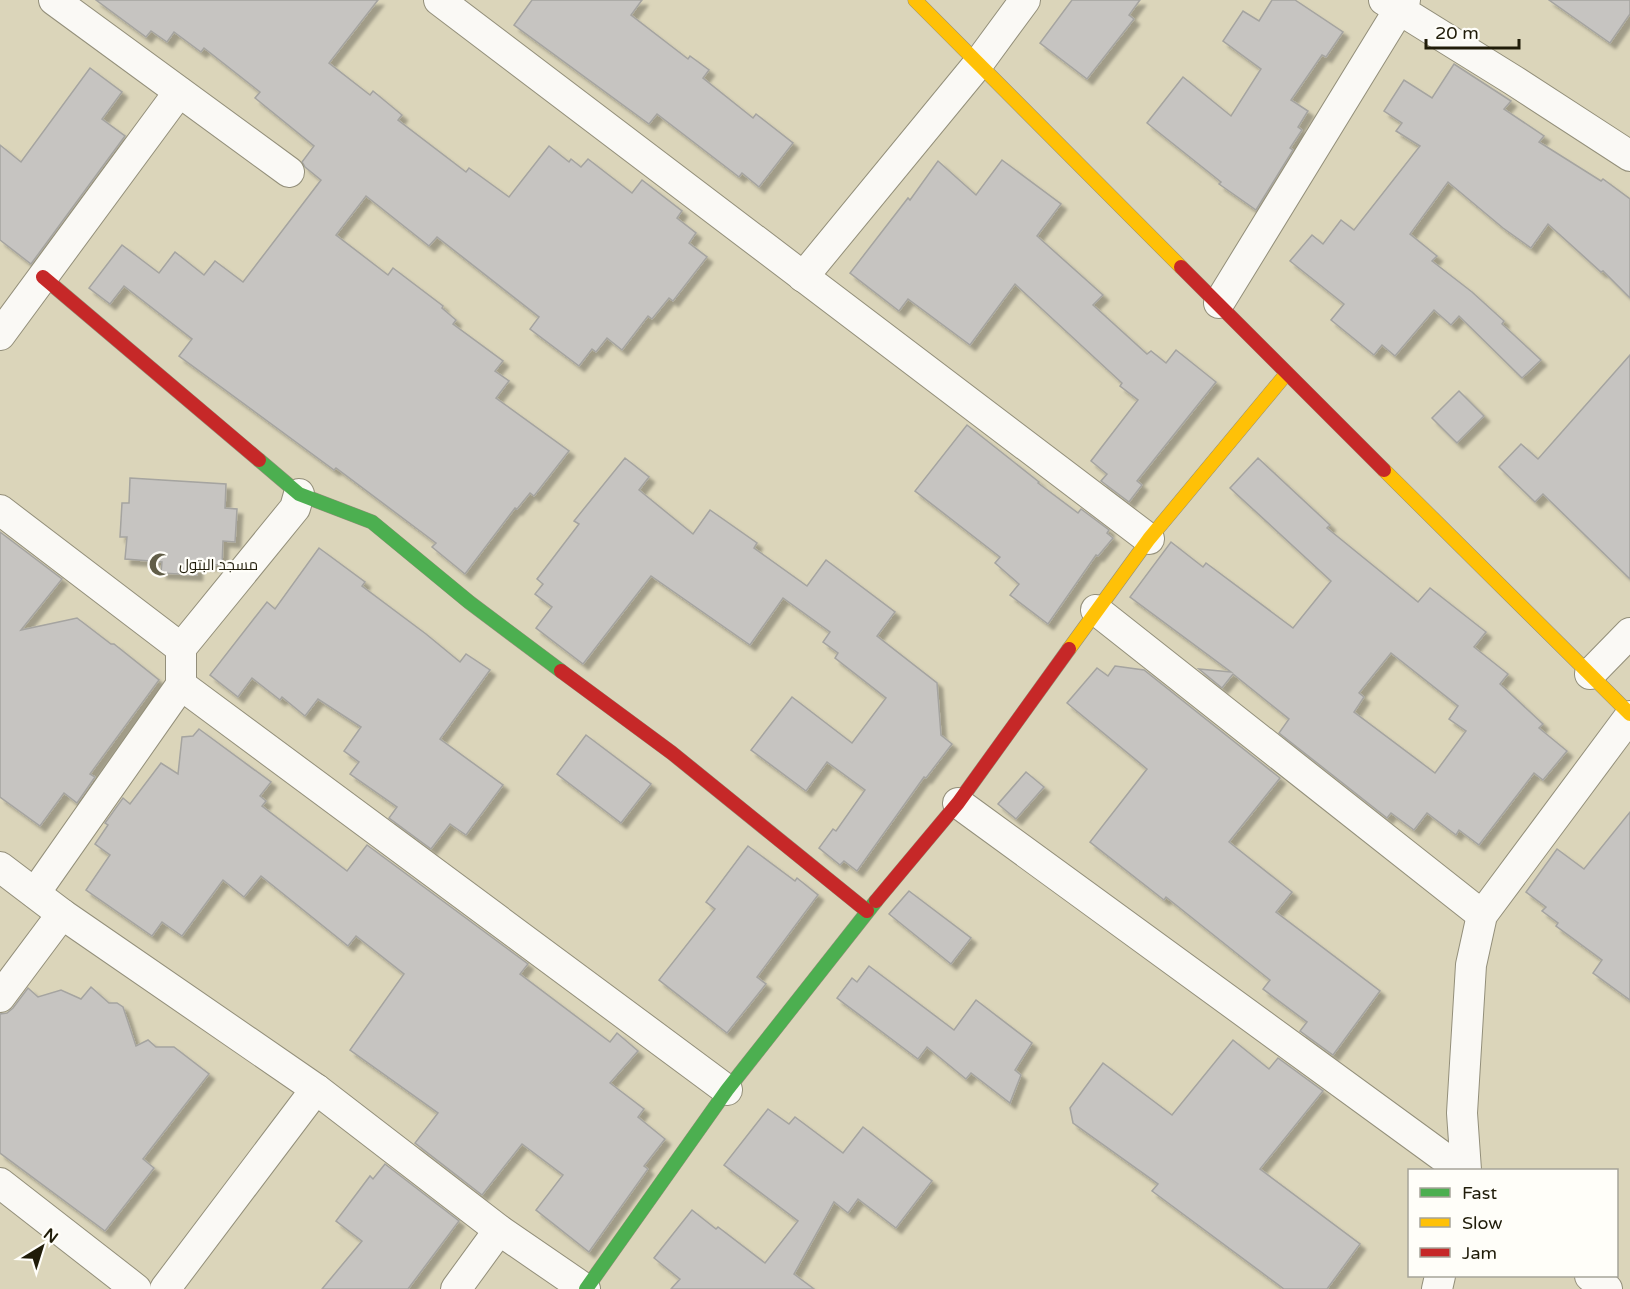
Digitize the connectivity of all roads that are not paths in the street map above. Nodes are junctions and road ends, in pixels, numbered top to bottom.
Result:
1 (54, 0) edge
2 (440, 0) edge
3 (915, 0) edge
4 (1025, 0) edge
5 (1396, 3) edge
6 (978, 64) junction
7 (179, 92) junction
8 (1630, 156) edge
9 (289, 172) dead end
10 (43, 277) junction
11 (803, 277) junction
12 (1219, 303) junction
13 (0, 335) edge
14 (1287, 373) junction
15 (299, 494) junction
16 (0, 510) edge
17 (1149, 540) junction
18 (1096, 610) junction
19 (1630, 633) edge
20 (181, 648) junction
21 (1590, 674) junction
22 (181, 685) junction
23 (1630, 715) edge
24 (958, 803) junction
25 (0, 867) edge
26 (35, 893) junction
27 (867, 912) junction
28 (62, 914) junction
29 (1482, 915) junction
30 (0, 997) edge
31 (316, 1089) junction
32 (727, 1090) junction
33 (1460, 1169) edge
34 (1466, 1169) edge
35 (0, 1183) edge
36 (499, 1230) junction
37 (1592, 1277) edge
38 (136, 1289) edge
39 (165, 1289) edge
40 (456, 1289) edge
41 (586, 1289) edge
42 (1607, 1289) edge

1 - 7 street
2 - 11 street
3 - 6 street
4 - 6 street
5 - 8 street
5 - 12 street
6 - 11 street
6 - 12 street
7 - 9 street
7 - 10 street
10 - 13 street
10 - 15 street
11 - 17 street
12 - 14 street
14 - 17 street
14 - 21 street
15 - 20 street
15 - 27 street
16 - 20 street
17 - 18 street
18 - 24 street
18 - 29 street
19 - 21 street
20 - 22 street
21 - 23 street
22 - 26 street
22 - 32 street
23 - 29 street
24 - 27 street
24 - 33 street
25 - 26 street
26 - 28 street
27 - 32 street
28 - 30 street
28 - 31 street
29 - 34 street
31 - 36 street
31 - 39 street
32 - 41 street
35 - 38 street
36 - 40 street
36 - 41 street
37 - 42 street

